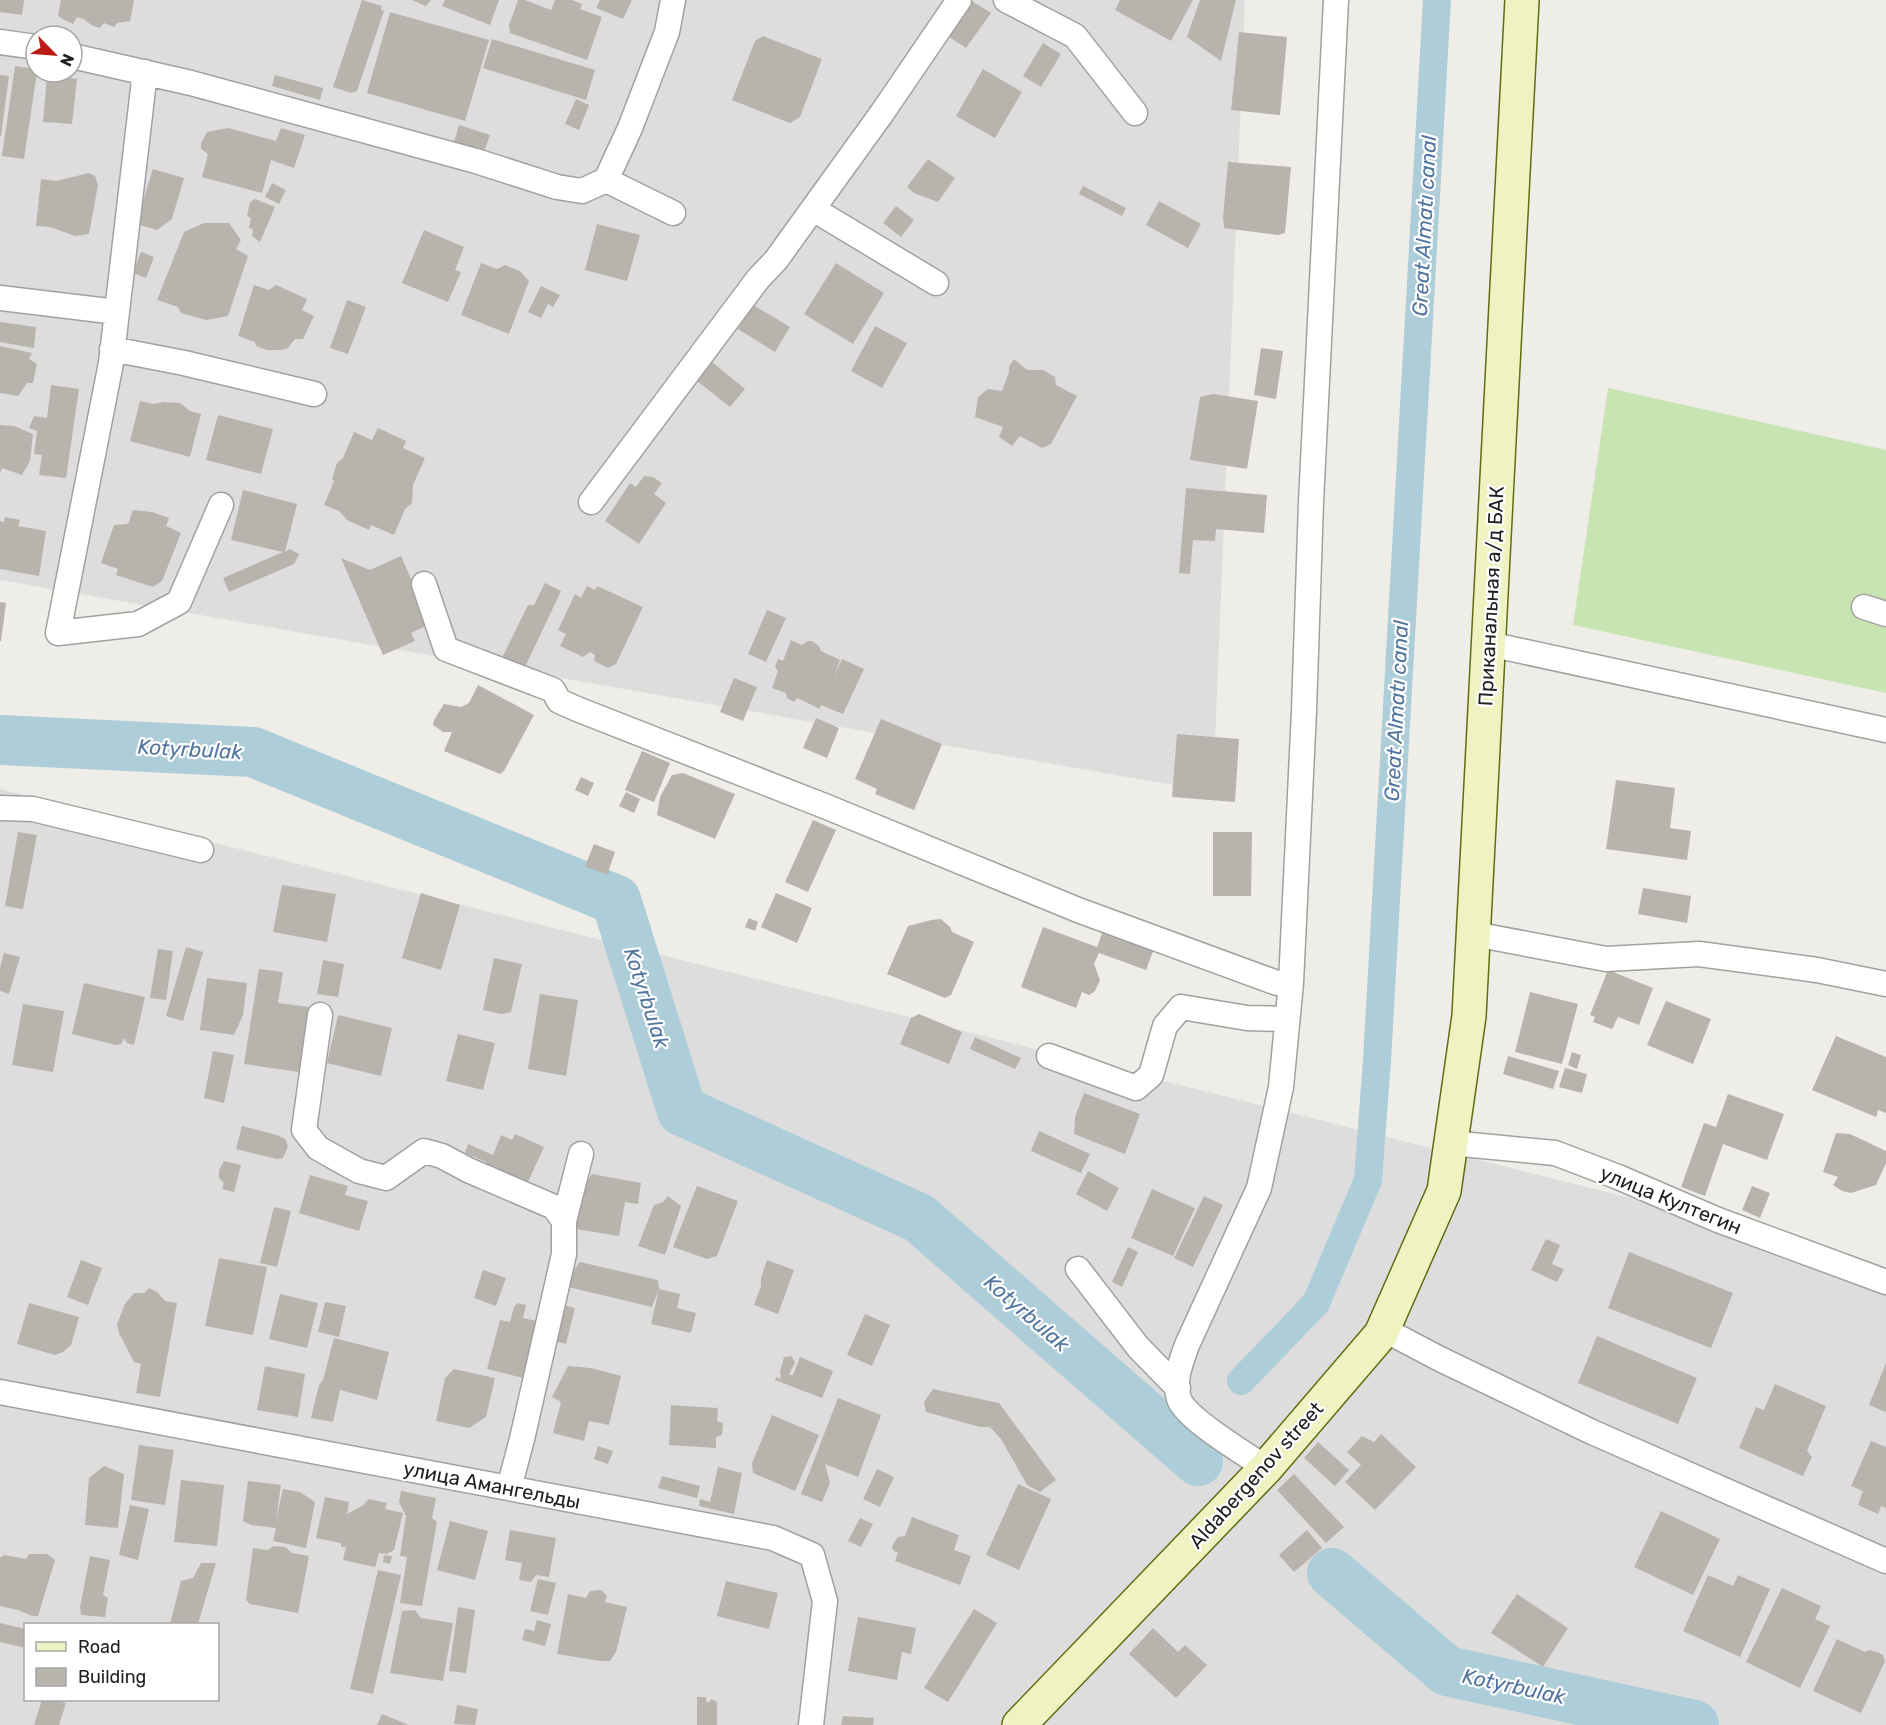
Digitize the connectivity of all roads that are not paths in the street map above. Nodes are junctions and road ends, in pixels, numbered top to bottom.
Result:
1 (673, 0) edge
2 (959, 0) edge
3 (1006, 0) edge
4 (1336, 0) edge
5 (1522, 0) edge
6 (0, 42) edge
7 (24, 45) edge
8 (84, 59) edge
9 (145, 72) junction
10 (1135, 113) dead end
11 (606, 180) junction
12 (813, 209) junction
13 (673, 213) dead end
14 (936, 283) dead end
15 (0, 298) edge
16 (117, 312) junction
17 (112, 349) junction
18 (314, 394) dead end
19 (591, 502) dead end
20 (221, 504) dead end
21 (424, 584) dead end
22 (1489, 644) junction
23 (1886, 730) edge
24 (0, 808) edge
25 (201, 850) dead end
26 (1474, 934) junction
27 (1291, 983) junction
28 (1886, 984) edge
29 (320, 1015) dead end
30 (1287, 1018) junction
31 (1049, 1056) dead end
32 (1451, 1143) junction
33 (581, 1154) dead end
34 (1444, 1191) joint
35 (564, 1221) junction
36 (1078, 1269) dead end
37 (1886, 1282) edge
38 (1383, 1329) junction
39 (1178, 1388) junction
40 (0, 1392) edge
41 (1266, 1468) junction
42 (509, 1488) junction
43 (1886, 1561) edge
44 (811, 1725) edge
45 (1019, 1725) edge

1 - 11 street
2 - 12 street
3 - 10 street
4 - 27 street
5 - 22 main road, Приканальная а/д БАК
6 - 7 street
8 - 9 street
9 - 11 street
9 - 16 street
11 - 13 street
12 - 14 street
12 - 19 street
15 - 16 street
16 - 17 street
17 - 18 street
17 - 20 street
21 - 27 street
22 - 23 street
22 - 26 main road, Приканальная а/д БАК
24 - 25 street
26 - 28 street
26 - 32 main road, Приканальная а/д БАК
27 - 30 street
29 - 35 street
30 - 31 street
30 - 39 street
32 - 34 main road, Приканальная а/д БАК
32 - 37 street, улица Култегин
33 - 35 street
34 - 38 main road, Aldabergenov street
35 - 42 street
36 - 39 street
38 - 41 main road, Aldabergenov street
38 - 43 street
39 - 41 street
40 - 42 street, улица Амангельды
41 - 45 main road, Aldabergenov street
42 - 44 street, улица Амангельды

